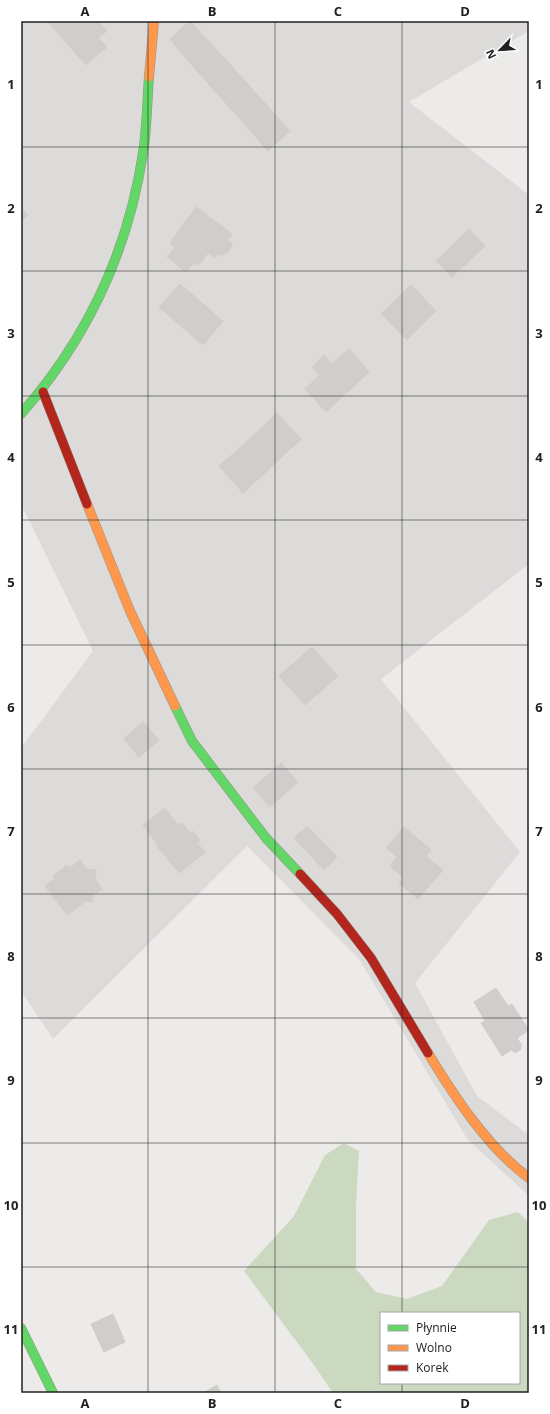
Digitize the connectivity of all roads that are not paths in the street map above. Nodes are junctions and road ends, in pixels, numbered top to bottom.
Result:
1 (154, 21) edge
2 (43, 392) junction
3 (21, 414) edge
4 (529, 1178) edge
5 (21, 1328) edge
6 (53, 1393) edge

1 - 2 street
2 - 3 street
2 - 4 street
5 - 6 street

